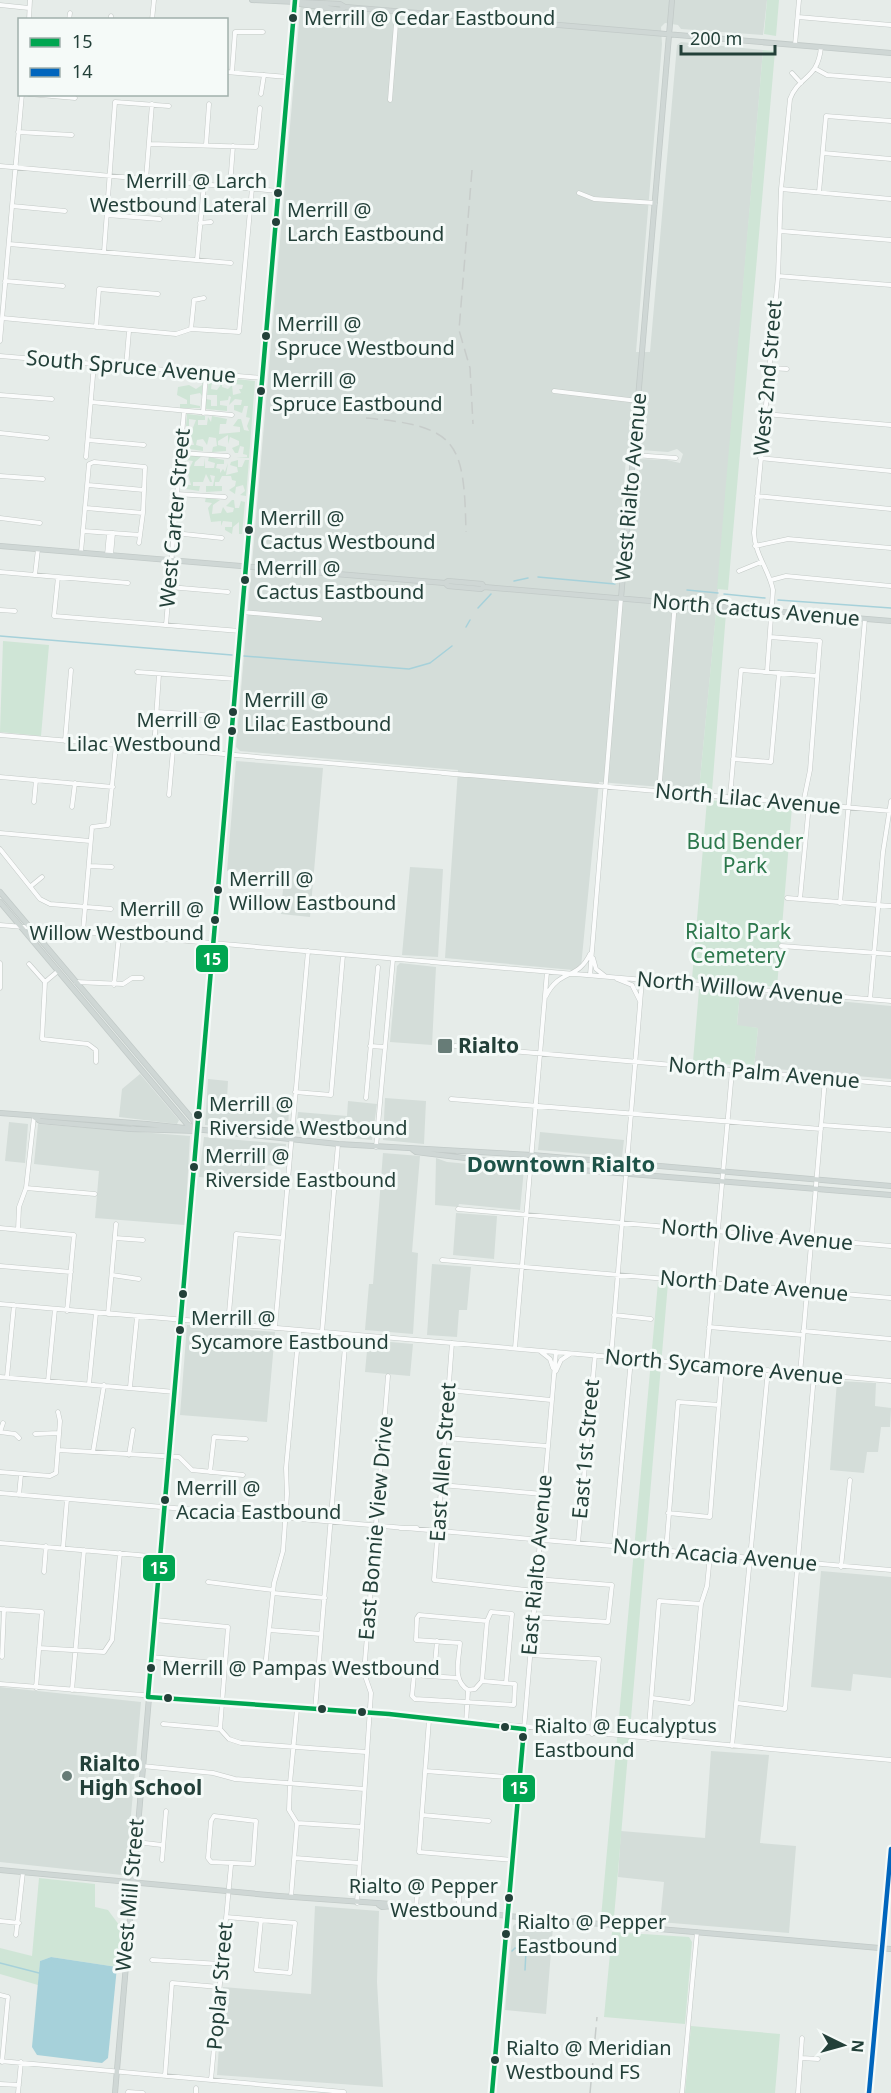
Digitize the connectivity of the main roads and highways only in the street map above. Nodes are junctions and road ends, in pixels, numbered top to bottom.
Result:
1 (252, 0) edge
2 (672, 0) edge
3 (295, 2) edge
4 (670, 34) junction
5 (891, 53) edge
6 (0, 546) edge
7 (246, 566) junction
8 (621, 598) junction
9 (891, 621) edge
10 (0, 892) edge
11 (0, 902) edge
12 (0, 1113) edge
13 (180, 1115) junction
14 (34, 1117) junction
15 (179, 1127) junction
16 (199, 1131) junction
17 (412, 1149) junction
18 (891, 1186) edge
19 (891, 1195) edge
20 (891, 1849) edge
21 (0, 1869) edge
22 (131, 1883) junction
23 (508, 1917) junction
24 (882, 1948) junction
25 (891, 1949) edge
26 (115, 2093) edge
27 (492, 2093) edge
28 (869, 2093) edge

1 - 3 main road
2 - 4 main road, West Rialto Avenue
3 - 4 main road
3 - 7 main road, West Mill Street
4 - 5 main road
4 - 8 main road, West Rialto Avenue
6 - 7 main road, North Cactus Avenue
7 - 8 main road, North Cactus Avenue
7 - 16 main road, West Mill Street
8 - 9 main road, North Cactus Avenue
10 - 16 main road
11 - 13 main road
12 - 14 main road
13 - 15 main road
13 - 16 main road
14 - 15 main road
14 - 16 main road
15 - 16 main road
16 - 17 main road
16 - 22 main road, West Mill Street
17 - 18 main road
17 - 19 main road
20 - 24 main road
21 - 22 main road
22 - 23 main road
22 - 26 main road, West Mill Street
23 - 24 main road
23 - 27 main road
24 - 25 main road
24 - 28 main road

